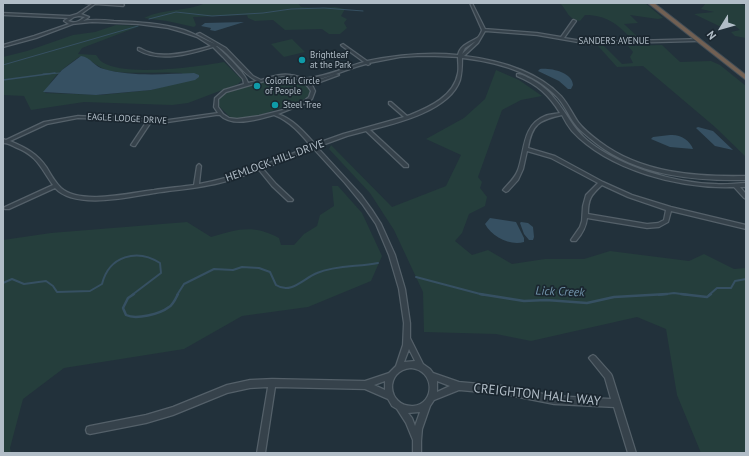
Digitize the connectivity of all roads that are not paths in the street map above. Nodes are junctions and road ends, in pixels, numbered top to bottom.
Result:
1 (86, 3) edge
2 (471, 3) edge
3 (651, 3) edge
4 (660, 3) edge
5 (94, 4) edge
6 (123, 5) dead end
7 (3, 15) edge
8 (78, 15) junction
9 (86, 16) junction
10 (72, 17) junction
11 (574, 21) dead end
12 (66, 22) junction
13 (79, 22) junction
14 (678, 24) junction
15 (61, 27) junction
16 (484, 30) junction
17 (562, 38) junction
18 (698, 40) junction
19 (707, 40) junction
20 (218, 44) junction
21 (344, 45) dead end
22 (3, 46) edge
23 (213, 46) junction
24 (139, 49) dead end
25 (460, 59) junction
26 (734, 60) junction
27 (368, 64) junction
28 (746, 69) edge
29 (746, 78) edge
30 (304, 80) junction
31 (260, 81) junction
32 (246, 85) junction
33 (309, 85) junction
34 (390, 103) dead end
35 (216, 107) junction
36 (286, 109) junction
37 (273, 113) junction
38 (222, 114) junction
39 (563, 114) junction
40 (207, 115) junction
41 (407, 118) junction
42 (287, 119) junction
43 (149, 121) junction
44 (368, 129) junction
45 (4, 141) edge
46 (133, 146) dead end
47 (314, 147) junction
48 (526, 149) junction
49 (198, 166) dead end
50 (406, 166) dead end
51 (260, 168) junction
52 (746, 178) edge
53 (601, 183) junction
54 (196, 185) junction
55 (735, 185) junction
56 (746, 185) edge
57 (55, 186) junction
58 (506, 190) dead end
59 (746, 197) edge
60 (290, 200) dead end
61 (7, 208) dead end
62 (669, 208) junction
63 (586, 216) junction
64 (746, 227) edge
65 (574, 240) dead end
66 (407, 338) junction
67 (593, 358) dead end
68 (399, 367) junction
69 (420, 367) junction
70 (391, 376) junction
71 (431, 376) junction
72 (272, 382) junction
73 (364, 385) junction
74 (459, 386) junction
75 (391, 397) junction
76 (433, 398) junction
77 (615, 403) junction
78 (399, 406) junction
79 (426, 406) junction
80 (90, 430) dead end
81 (416, 439) junction
82 (261, 453) edge
83 (417, 453) edge
84 (632, 453) edge

1 - 5 street
2 - 16 street
3 - 14 highway
4 - 19 highway
5 - 6 street
5 - 8 street
5 - 9 street
7 - 10 street
7 - 12 street
8 - 9 street
8 - 10 street
9 - 13 street
9 - 20 street
10 - 12 street
11 - 17 street
12 - 13 street
12 - 15 street
13 - 15 street
13 - 23 street
14 - 18 highway
14 - 19 highway
15 - 22 street
16 - 17 street, SANDERS AVENUE
16 - 25 street
17 - 18 street, SANDERS AVENUE
18 - 26 highway
18 - 29 highway
19 - 26 highway
20 - 23 street
20 - 31 street
21 - 27 street
23 - 24 street
23 - 32 street
25 - 27 street
25 - 39 street
25 - 41 street, HEMLOCK HILL DRIVE
25 - 52 street
26 - 28 highway
27 - 30 street
27 - 33 street
30 - 31 street, EAGLE LODGE DRIVE
30 - 33 street
31 - 32 street, EAGLE LODGE DRIVE
32 - 35 street, EAGLE LODGE DRIVE
33 - 36 street
34 - 41 street
35 - 38 street
35 - 40 street, EAGLE LODGE DRIVE
36 - 37 street
36 - 42 street
37 - 38 street
37 - 42 street
38 - 40 street, EAGLE LODGE DRIVE
39 - 48 street
39 - 55 street
40 - 43 street, EAGLE LODGE DRIVE
41 - 44 street, HEMLOCK HILL DRIVE
42 - 47 street
43 - 45 street, EAGLE LODGE DRIVE
43 - 46 street
44 - 47 street, HEMLOCK HILL DRIVE
44 - 50 street
45 - 57 street, HEMLOCK HILL DRIVE
47 - 51 street, HEMLOCK HILL DRIVE
47 - 66 street
48 - 53 street
48 - 58 street
49 - 54 street
51 - 54 street, HEMLOCK HILL DRIVE
51 - 60 street
53 - 62 street
53 - 63 street
54 - 57 street, HEMLOCK HILL DRIVE
55 - 56 street
55 - 59 street
57 - 61 street
62 - 63 street
62 - 64 street
63 - 65 street
66 - 68 street
66 - 69 street
67 - 77 street
68 - 69 street
68 - 70 street
69 - 71 street
70 - 73 street
70 - 75 street
71 - 74 street, CREIGHTON HALL WAY
71 - 76 street
72 - 73 street
72 - 80 street
72 - 82 street
73 - 75 street
74 - 76 street, CREIGHTON HALL WAY
74 - 77 street, CREIGHTON HALL WAY
75 - 78 street
76 - 79 street
77 - 84 street
78 - 79 street
78 - 81 street
79 - 81 street
81 - 83 street

